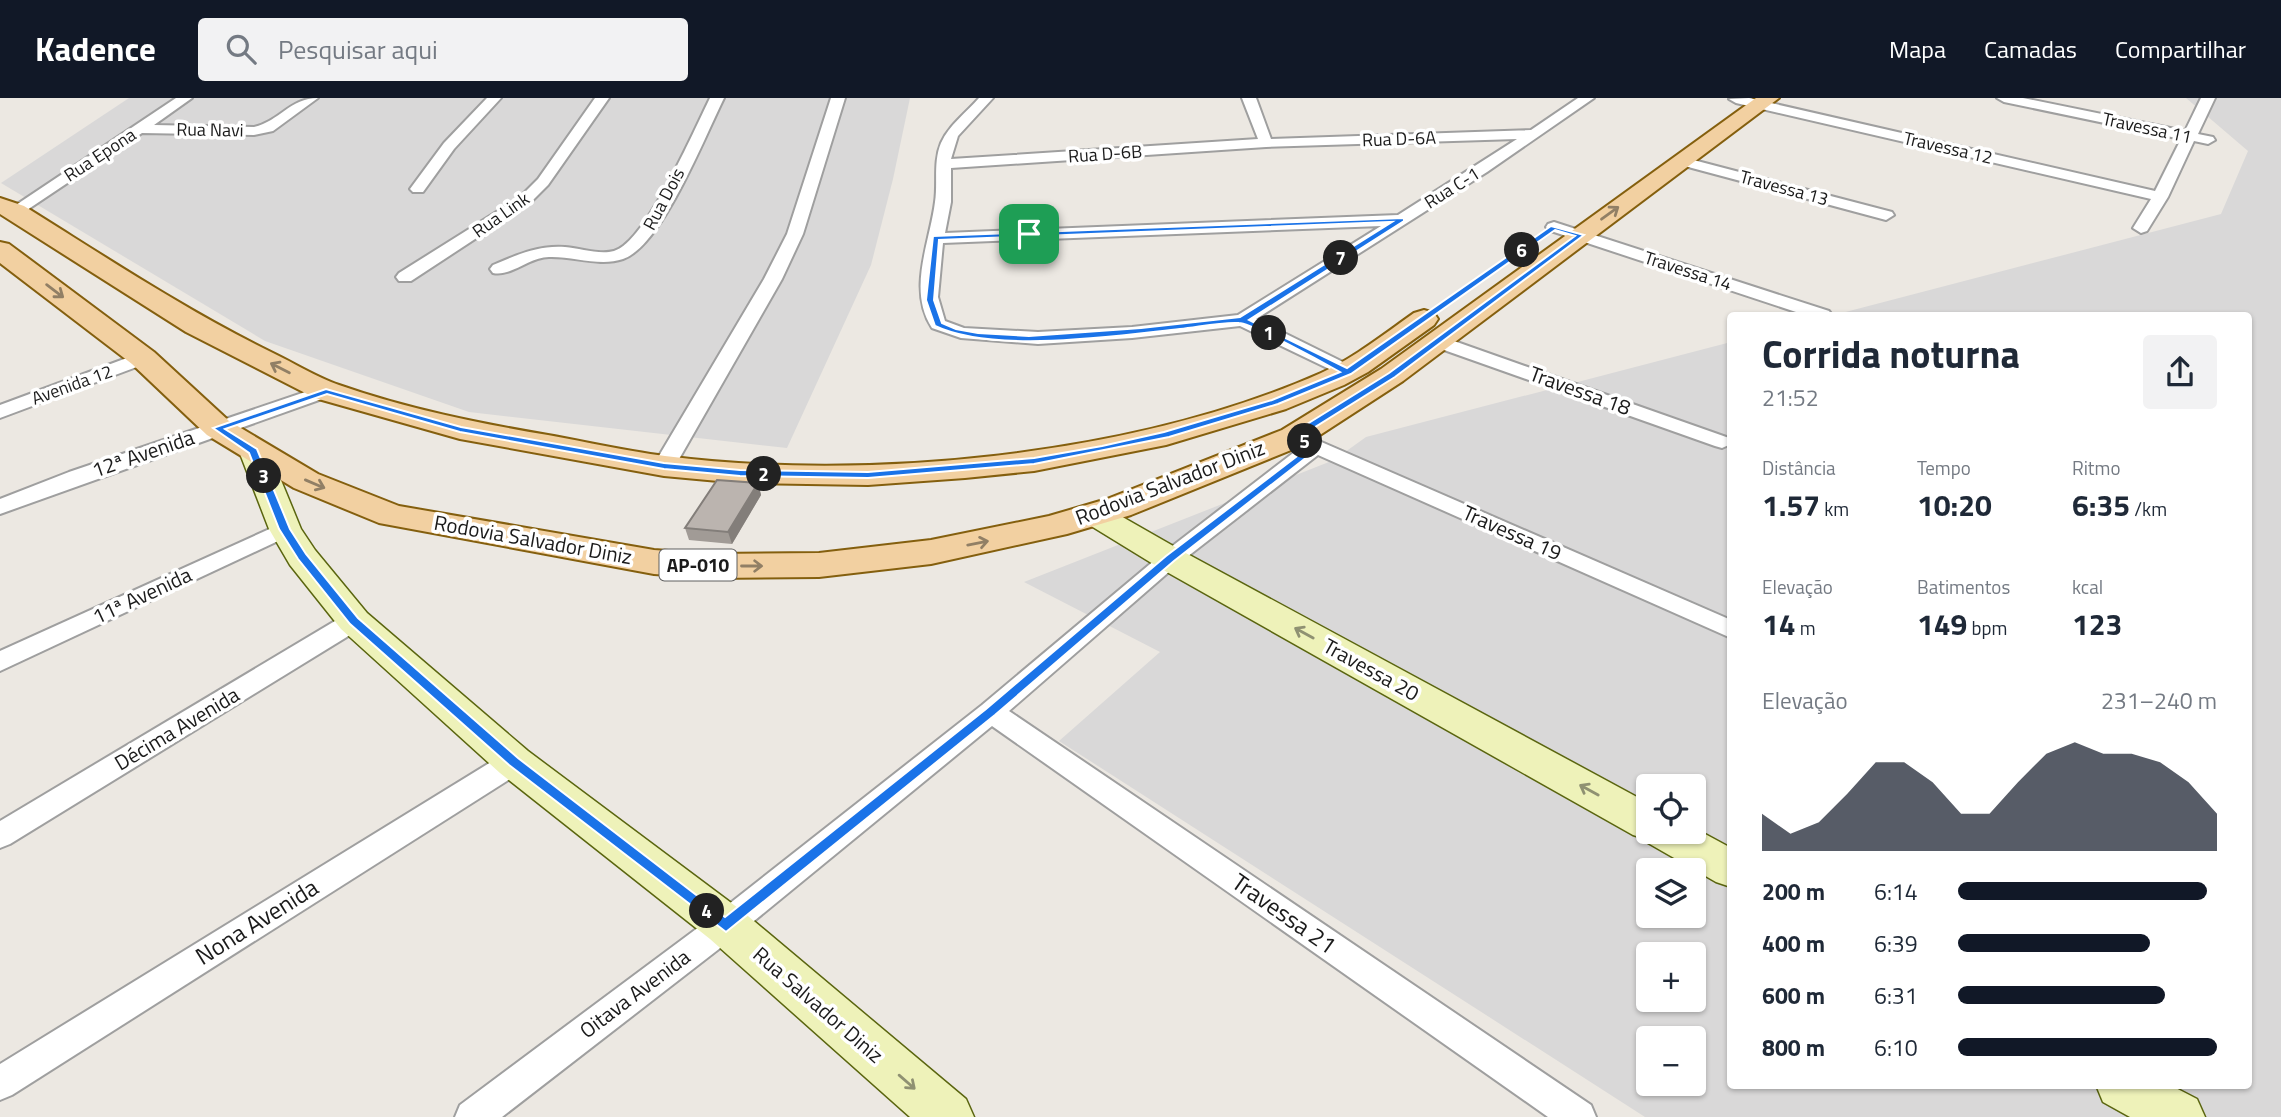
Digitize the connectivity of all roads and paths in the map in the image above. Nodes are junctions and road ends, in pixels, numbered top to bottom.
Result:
1 (185, 98) edge
2 (311, 98) edge
3 (494, 98) edge
4 (602, 98) edge
5 (717, 98) edge
6 (838, 98) edge
7 (986, 98) edge
8 (1249, 98) edge
9 (1587, 98) edge
10 (2004, 98) edge
11 (2208, 98) edge
12 (1751, 100) edge
13 (142, 129) junction
14 (1533, 134) junction
15 (2189, 136) junction
16 (2208, 140) dead end
17 (1265, 143) junction
18 (1682, 160) junction
19 (944, 164) junction
20 (418, 189) dead end
21 (2160, 197) junction
22 (8, 208) edge
23 (1886, 215) dead end
24 (1402, 220) junction
25 (1554, 227) junction
26 (2141, 228) dead end
27 (1580, 235) junction
28 (935, 238) junction
29 (1532, 243) dead end
30 (0, 250) edge
31 (499, 270) dead end
32 (405, 277) dead end
33 (159, 303) junction
34 (1443, 306) dead end
35 (1814, 312) edge
36 (1243, 320) junction
37 (97, 323) junction
38 (1423, 335) junction
39 (144, 358) junction
40 (1362, 379) junction
41 (326, 391) junction
42 (0, 412) edge
43 (218, 428) junction
44 (1305, 441) junction
45 (1722, 442) dead end
46 (254, 452) junction
47 (664, 466) junction
48 (0, 507) edge
49 (1094, 514) junction
50 (285, 529) junction
51 (1170, 559) junction
52 (354, 621) junction
53 (1727, 628) edge
54 (0, 662) edge
55 (991, 712) junction
56 (514, 762) junction
57 (1636, 817) edge
58 (0, 836) edge
59 (1686, 844) edge
60 (1727, 867) edge
61 (726, 925) junction
62 (0, 1083) edge
63 (2129, 1089) edge
64 (473, 1117) edge
65 (948, 1117) edge
66 (1578, 1117) edge
67 (2179, 1117) edge

1 - 13 street, Rua Epona
2 - 13 street, Rua Navi
3 - 20 street
4 - 32 street, Rua Link
5 - 31 street, Rua Dois
6 - 47 street
7 - 19 street, Rua C-1
8 - 17 street
9 - 14 street, Rua C-1
10 - 15 street, Travessa 11
11 - 15 street
12 - 18 main road, AP-010
12 - 21 street, Travessa 12
12 - 25 main road
13 - 22 street, Rua Epona
14 - 17 street, Rua D-6A
14 - 24 street, Rua C-1
15 - 16 street, Travessa 11
15 - 21 street
17 - 19 street, Rua D-6B
18 - 23 street, Travessa 13
27 -> 18 main road, AP-010
19 - 28 street, Rua C-1
21 - 26 street
22 - 33 main road, Rodovia Salvador Diniz / AP-010
24 - 28 street
24 - 36 street, Rua C-1
25 - 27 street, Travessa 14
25 - 29 main road
27 - 35 street, Travessa 14
27 - 38 main road, AP-010
28 - 36 street, Rua C-1
30 -> 37 main road, Rodovia Salvador Diniz / AP-010
33 - 37 main road
41 -> 33 main road, Rodovia Salvador Diniz / AP-010
34 - 38 main road, AP-010
36 - 40 street
37 - 39 main road, Rodovia Salvador Diniz / AP-010
38 - 40 main road, Rodovia Salvador Diniz / AP-010
38 - 45 street, Travessa 18
39 - 42 street, Avenida 12
39 - 43 main road, Rodovia Salvador Diniz / AP-010
40 - 44 main road, Rodovia Salvador Diniz / AP-010
40 - 47 main road, Rodovia Salvador Diniz / AP-010
41 - 43 street, 12ª Avenida
41 - 47 main road, Rodovia Salvador Diniz / AP-010
43 - 46 main road, Rodovia Salvador Diniz / AP-010
43 - 48 street, 12ª Avenida
44 - 49 main road, Rodovia Salvador Diniz / AP-010
44 - 51 street, Oitava Avenida
44 - 53 street, Travessa 19
46 -> 49 main road, Rodovia Salvador Diniz / AP-010
46 - 50 street, Rua Salvador Diniz
49 - 51 street, Travessa 20
50 - 52 street, Rua Salvador Diniz
50 - 54 street, 11ª Avenida
51 - 55 street, Oitava Avenida
57 -> 51 street, Travessa 20
52 - 56 street, Rua Salvador Diniz
52 - 58 street, Décima Avenida
55 - 61 street, Oitava Avenida
55 - 66 street, Travessa 21
56 - 61 street, Rua Salvador Diniz
56 - 62 street, Nona Avenida
59 - 60 street
61 - 64 street, Oitava Avenida
61 -> 65 street, Rua Salvador Diniz
63 - 67 street

